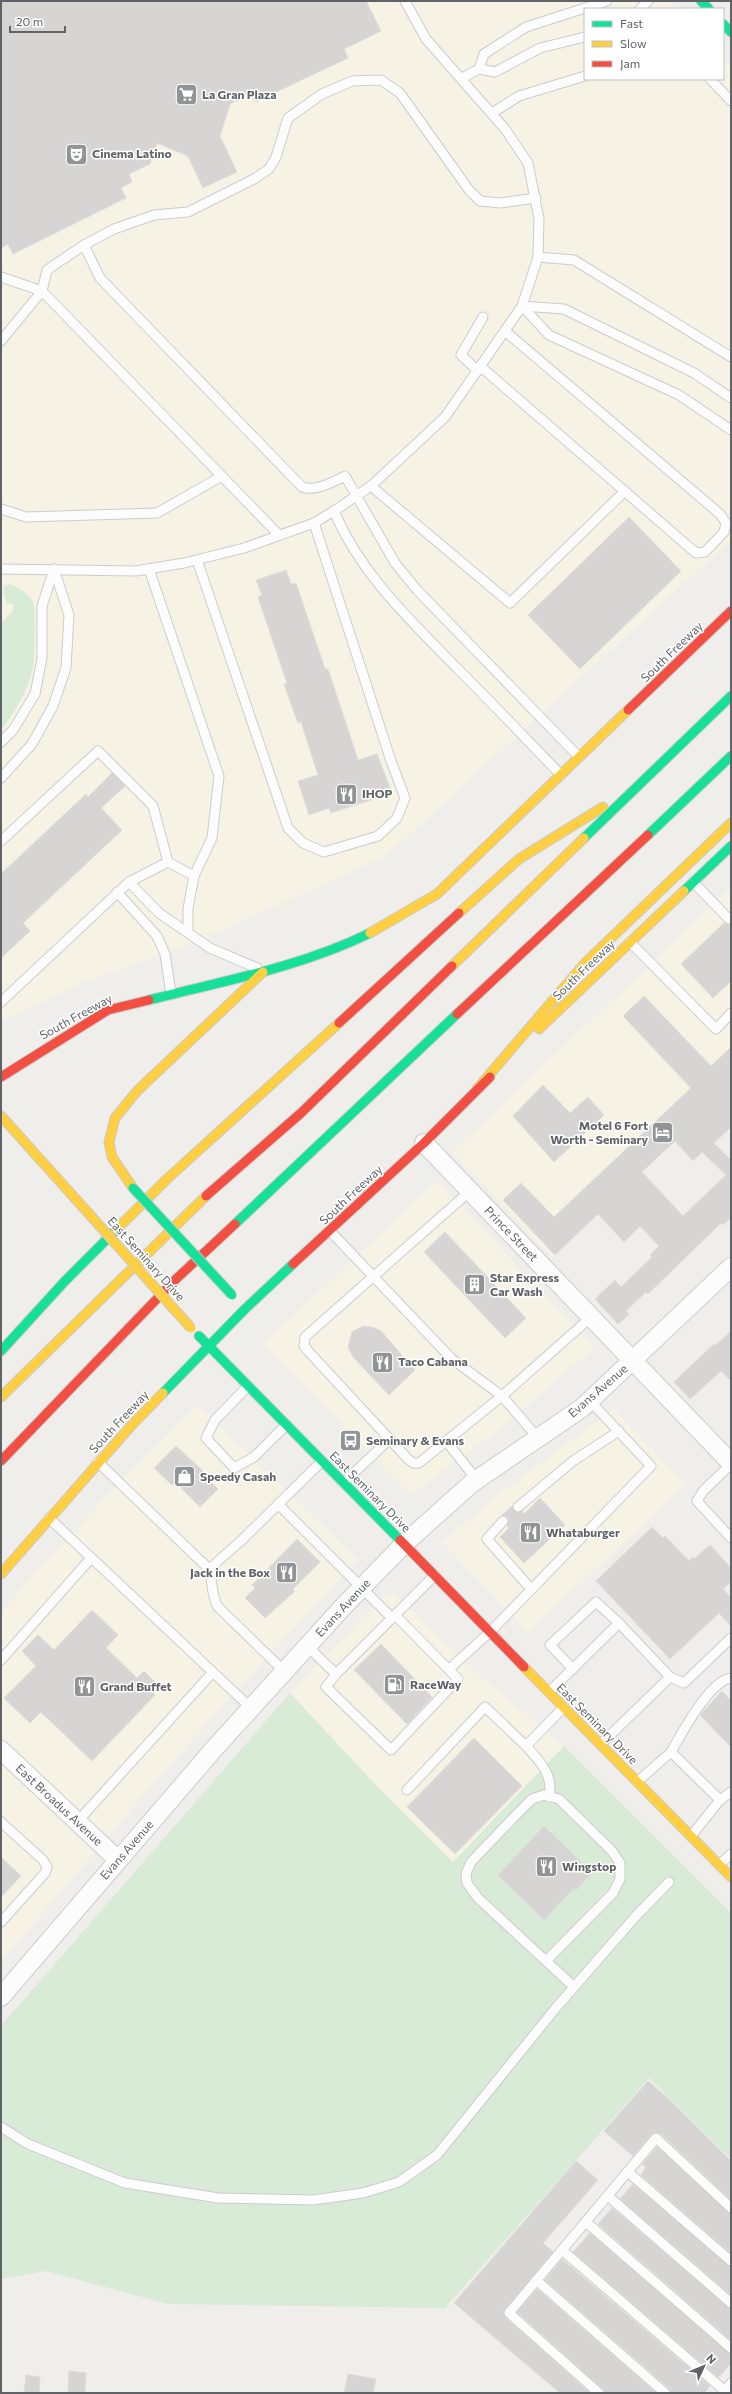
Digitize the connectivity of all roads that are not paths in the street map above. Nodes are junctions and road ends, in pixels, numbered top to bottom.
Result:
1 (405, 1) edge
2 (607, 1) edge
3 (584, 8) edge
4 (585, 8) edge
5 (584, 37) edge
6 (479, 69) junction
7 (584, 76) edge
8 (462, 78) junction
9 (711, 80) edge
10 (731, 100) edge
11 (492, 113) junction
12 (536, 198) junction
13 (84, 245) junction
14 (538, 257) junction
15 (1, 277) edge
16 (42, 291) junction
17 (522, 306) junction
18 (483, 317) dead end
19 (505, 331) junction
20 (1, 341) edge
21 (731, 357) edge
22 (479, 368) junction
23 (731, 398) edge
24 (731, 430) edge
25 (222, 476) junction
26 (371, 486) junction
27 (625, 492) junction
28 (356, 497) junction
29 (1, 509) edge
30 (334, 511) junction
31 (314, 523) junction
32 (279, 535) junction
33 (197, 560) junction
34 (1, 569) edge
35 (54, 569) junction
36 (150, 569) junction
37 (731, 611) edge
38 (731, 696) edge
39 (1, 742) edge
40 (731, 756) edge
41 (579, 757) junction
42 (561, 775) junction
43 (1, 778) edge
44 (638, 786) junction
45 (731, 823) edge
46 (1, 841) edge
47 (731, 846) edge
48 (168, 862) junction
49 (194, 876) junction
50 (129, 882) junction
51 (693, 882) junction
52 (117, 892) junction
53 (729, 919) dead end
54 (188, 932) junction
55 (630, 942) junction
56 (264, 971) junction
57 (171, 994) junction
58 (1, 1002) edge
59 (731, 1013) edge
60 (1, 1077) edge
61 (477, 1090) junction
62 (1, 1116) edge
63 (424, 1143) junction
64 (470, 1191) junction
65 (330, 1231) junction
66 (731, 1267) edge
67 (374, 1276) junction
68 (245, 1309) junction
69 (590, 1318) junction
70 (208, 1347) junction
71 (1, 1351) edge
72 (633, 1362) junction
73 (248, 1386) junction
74 (502, 1396) junction
75 (1, 1397) edge
76 (590, 1401) junction
77 (286, 1425) junction
78 (619, 1431) junction
79 (538, 1438) junction
80 (390, 1439) junction
81 (446, 1440) junction
82 (1, 1461) edge
83 (322, 1461) junction
84 (98, 1462) junction
85 (731, 1464) edge
86 (477, 1480) junction
87 (343, 1482) junction
88 (278, 1504) junction
89 (518, 1507) dead end
90 (49, 1518) junction
91 (503, 1521) dead end
92 (731, 1538) edge
93 (404, 1544) junction
94 (91, 1558) junction
95 (209, 1569) junction
96 (1, 1574) edge
97 (434, 1575) junction
98 (361, 1588) junction
99 (531, 1589) junction
100 (393, 1617) junction
101 (619, 1623) junction
102 (490, 1632) junction
103 (731, 1638) edge
104 (307, 1646) junction
105 (1, 1660) edge
106 (449, 1669) junction
107 (573, 1669) junction
108 (284, 1671) junction
109 (213, 1672) junction
110 (336, 1674) junction
111 (670, 1677) junction
112 (731, 1678) edge
113 (549, 1692) junction
114 (564, 1707) junction
115 (251, 1708) junction
116 (601, 1744) junction
117 (526, 1746) junction
118 (1, 1750) edge
119 (671, 1752) junction
120 (637, 1782) junction
121 (407, 1790) dead end
122 (731, 1792) edge
123 (549, 1797) junction
124 (720, 1800) junction
125 (1, 1822) edge
126 (77, 1822) junction
127 (691, 1836) junction
128 (731, 1854) edge
129 (118, 1860) junction
130 (719, 1865) junction
131 (731, 1878) edge
132 (668, 1882) dead end
133 (1, 1922) edge
134 (546, 1961) junction
135 (574, 1987) junction
136 (1, 1997) edge
137 (1, 2126) edge
138 (628, 2172) junction
139 (608, 2196) junction
140 (731, 2208) edge
141 (586, 2222) junction
142 (562, 2250) junction
143 (731, 2261) edge
144 (536, 2280) junction
145 (731, 2303) edge
146 (731, 2348) edge
147 (731, 2383) edge
148 (724, 2392) edge
149 (599, 2393) edge
150 (665, 2393) edge

1 - 8 lane
2 - 4 lane
3 - 6 lane
5 - 6 lane
6 - 8 lane
7 - 11 lane
8 - 11 lane
9 - 10 lane
11 - 12 lane
12 - 13 lane
12 - 14 lane
13 - 16 lane
13 - 28 lane
14 - 17 lane
14 - 21 lane
15 - 16 lane
16 - 20 lane
16 - 25 lane
17 - 19 lane
17 - 23 lane
17 - 24 lane
18 - 22 lane
19 - 22 lane
19 - 27 lane
22 - 26 lane
22 - 27 lane
25 - 29 lane
25 - 32 lane
26 - 27 lane
26 - 28 lane
28 - 30 lane
28 - 41 lane
30 - 31 lane
30 - 42 lane
31 - 32 lane
31 - 33 lane
32 - 33 lane
33 - 36 lane
34 - 35 lane
35 - 36 lane
35 - 39 lane
35 - 43 lane
36 - 49 lane
37 - 41 main road, South Freeway
38 - 44 main road
40 - 82 main road
41 - 42 main road, South Freeway
42 - 56 main road, South Freeway
44 - 71 main road
44 - 75 main road
45 - 61 main road
46 - 48 lane
47 - 51 main road, South Freeway
48 - 49 lane
48 - 50 lane
49 - 54 lane
50 - 52 lane
50 - 54 lane
51 - 53 lane
51 - 55 main road, South Freeway
52 - 57 lane
52 - 58 lane
54 - 56 lane
55 - 59 lane
55 - 61 main road, South Freeway
56 - 57 main road, South Freeway
56 - 68 main road, bridge
57 - 60 main road, South Freeway
61 - 63 main road, South Freeway
62 - 70 main road, East Seminary Drive, bridge
63 - 64 street, Prince Street
63 - 65 main road, South Freeway
64 - 67 lane
64 - 69 street, Prince Street
65 - 67 lane
65 - 68 main road, South Freeway
66 - 72 street, Evans Avenue
67 - 74 lane
67 - 80 lane
68 - 70 main road, South Freeway
69 - 72 street, Prince Street
69 - 74 lane
70 - 73 main road, East Seminary Drive
70 - 84 main road, South Freeway
72 - 76 street, Evans Avenue
72 - 85 street, Prince Street
73 - 77 main road, East Seminary Drive
73 - 77 lane
74 - 79 lane
74 - 81 lane
76 - 78 lane
76 - 79 street, Evans Avenue
77 - 83 main road, East Seminary Drive
78 - 89 lane
78 - 99 lane
79 - 86 street, Evans Avenue
80 - 81 lane
80 - 87 lane
81 - 86 lane
83 - 87 main road, East Seminary Drive
83 - 88 lane
84 - 90 main road, South Freeway
84 - 95 lane
85 - 92 lane
86 - 93 street, Evans Avenue
87 - 93 main road, East Seminary Drive
88 - 95 lane
88 - 98 lane
90 - 94 lane
90 - 96 main road, South Freeway
91 - 99 lane
93 - 97 main road, East Seminary Drive
93 - 98 street, Evans Avenue
94 - 105 lane
94 - 109 lane
95 - 108 lane
97 - 100 lane
97 - 102 main road, East Seminary Drive
98 - 100 lane
98 - 104 street, Evans Avenue
99 - 102 lane
100 - 106 lane
100 - 110 lane
101 - 107 lane
101 - 107 lane
101 - 111 lane
102 - 106 lane
102 - 113 main road, East Seminary Drive
103 - 111 lane
104 - 108 street, Evans Avenue
104 - 110 lane
106 - 110 lane
107 - 113 lane
108 - 115 street, Evans Avenue
109 - 115 lane
109 - 126 lane
111 - 116 lane
112 - 119 lane
113 - 114 main road, East Seminary Drive
114 - 116 main road, East Seminary Drive
114 - 117 lane
115 - 129 street, Evans Avenue
116 - 120 main road, East Seminary Drive
117 - 121 lane
117 - 123 lane
118 - 126 street, East Broadus Avenue
119 - 120 lane
119 - 124 lane
120 - 127 main road, East Seminary Drive
122 - 124 lane
123 - 134 lane
123 - 134 lane
124 - 127 lane
125 - 133 lane
126 - 129 street, East Broadus Avenue
127 - 130 main road, East Seminary Drive
128 - 130 lane
129 - 136 street, Evans Avenue
130 - 131 main road, East Seminary Drive
132 - 135 lane
134 - 135 lane
135 - 137 lane
138 - 139 lane
138 - 140 lane
138 - 143 lane
139 - 141 lane
139 - 145 lane
141 - 142 lane
141 - 146 lane
142 - 144 lane
142 - 148 lane
144 - 149 lane
144 - 150 lane
147 - 148 lane

